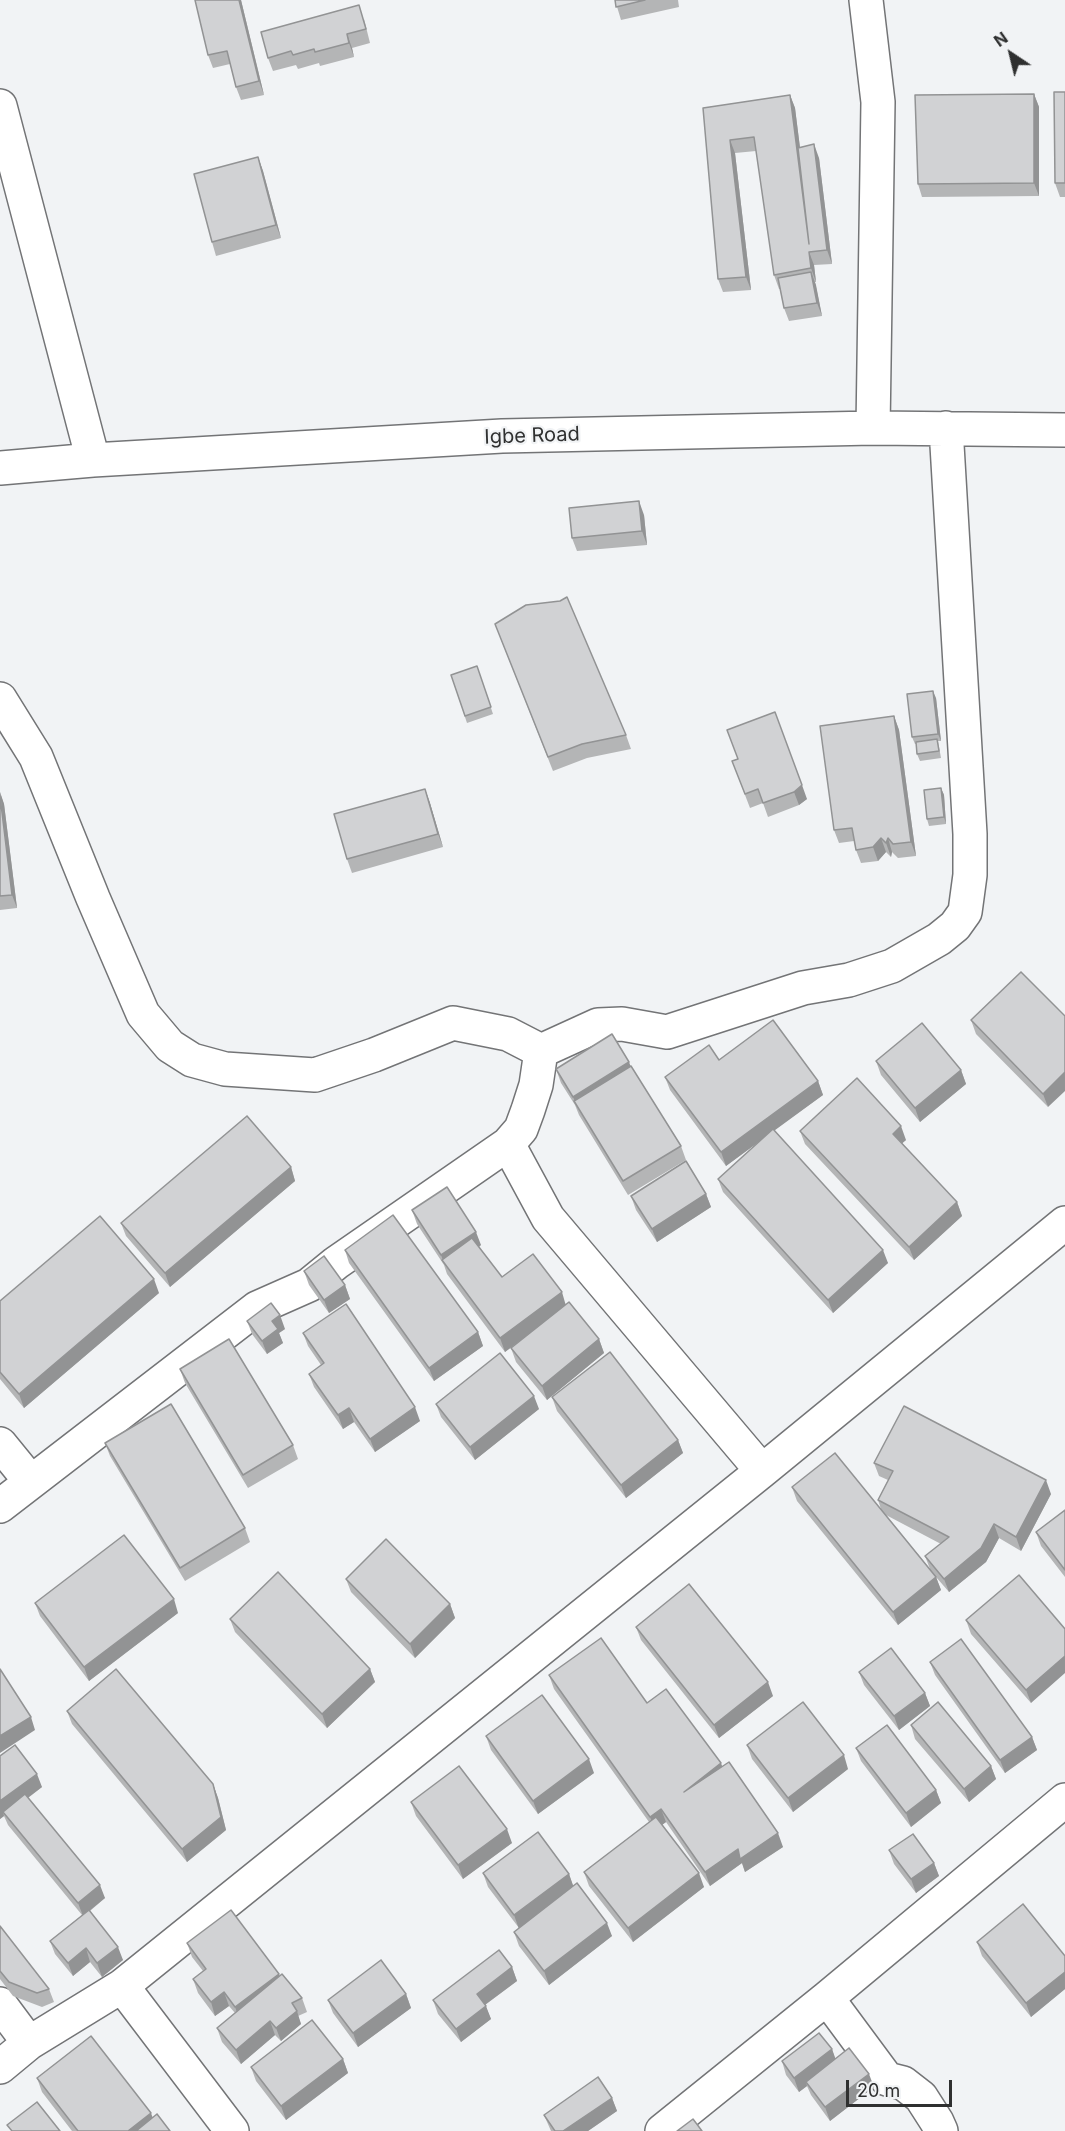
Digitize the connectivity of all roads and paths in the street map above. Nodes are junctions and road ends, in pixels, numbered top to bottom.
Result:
1 (866, 0) edge
2 (0, 106) edge
3 (873, 428) junction
4 (946, 428) junction
5 (1065, 430) edge
6 (93, 459) junction
7 (0, 468) edge
8 (0, 699) edge
9 (541, 1051) junction
10 (508, 1144) junction
11 (1065, 1223) edge
12 (0, 1444) edge
13 (762, 1471) junction
14 (32, 1482) junction
15 (0, 1506) edge
16 (1065, 1800) edge
17 (122, 1986) junction
18 (827, 1998) junction
19 (0, 2004) edge
20 (30, 2043) junction
21 (0, 2067) edge
22 (232, 2131) edge
23 (662, 2131) edge
24 (941, 2131) edge

1 - 3 street
2 - 6 street
3 - 4 street, Igbe Road
3 - 6 street, Igbe Road
4 - 5 street, Igbe Road
4 - 9 street
6 - 7 street, Igbe Road
8 - 9 street
9 - 10 street
10 - 13 street
10 - 14 street
11 - 13 street
12 - 14 street
13 - 17 street
14 - 15 street
16 - 18 street
17 - 20 street
17 - 22 street
18 - 23 street
18 - 24 street
19 - 20 street
20 - 21 street

